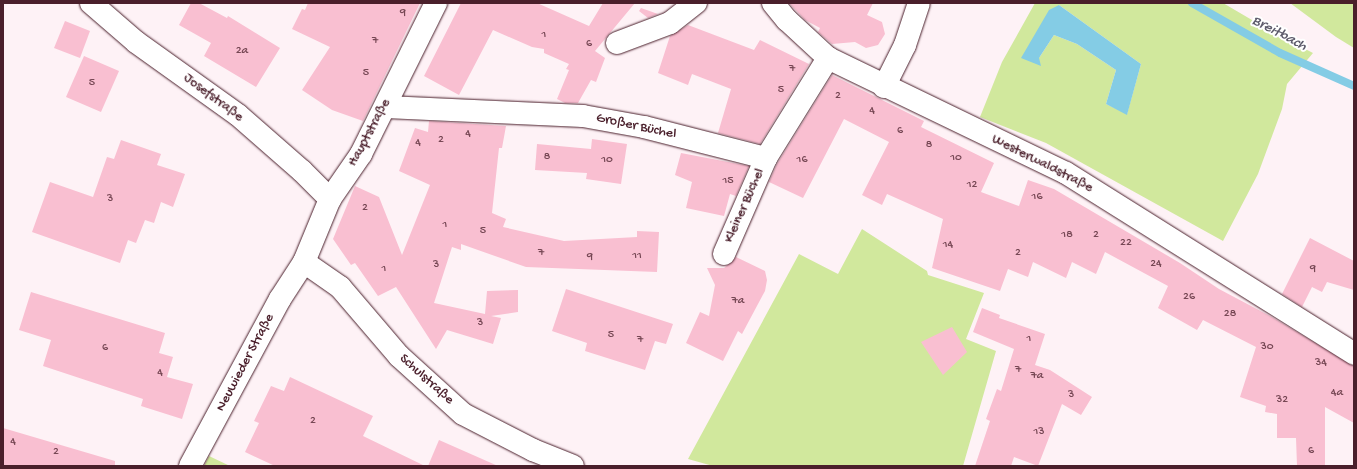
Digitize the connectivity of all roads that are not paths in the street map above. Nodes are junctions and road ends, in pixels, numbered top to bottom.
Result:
1 (91, 3) edge
2 (436, 3) edge
3 (696, 3) edge
4 (773, 3) edge
5 (919, 3) edge
6 (617, 43) dead end
7 (828, 58) junction
8 (884, 87) junction
9 (388, 101) junction
10 (766, 158) junction
11 (330, 199) junction
12 (724, 254) dead end
13 (304, 262) junction
14 (1354, 354) edge
15 (190, 466) edge
16 (574, 466) edge

1 - 11 street, Josefstraße
2 - 9 street, Hauptstraße
3 - 6 street
4 - 7 street, Westerwaldstraße
5 - 8 street
7 - 8 street, Westerwaldstraße
7 - 10 street
8 - 14 street, Westerwaldstraße
9 - 10 street, Großer Büchel
9 - 11 street, Hauptstraße
10 - 12 street, Kleiner Büchel
11 - 13 street, Hauptstraße
13 - 15 street, Neuwieder Straße
13 - 16 street, Schulstraße

